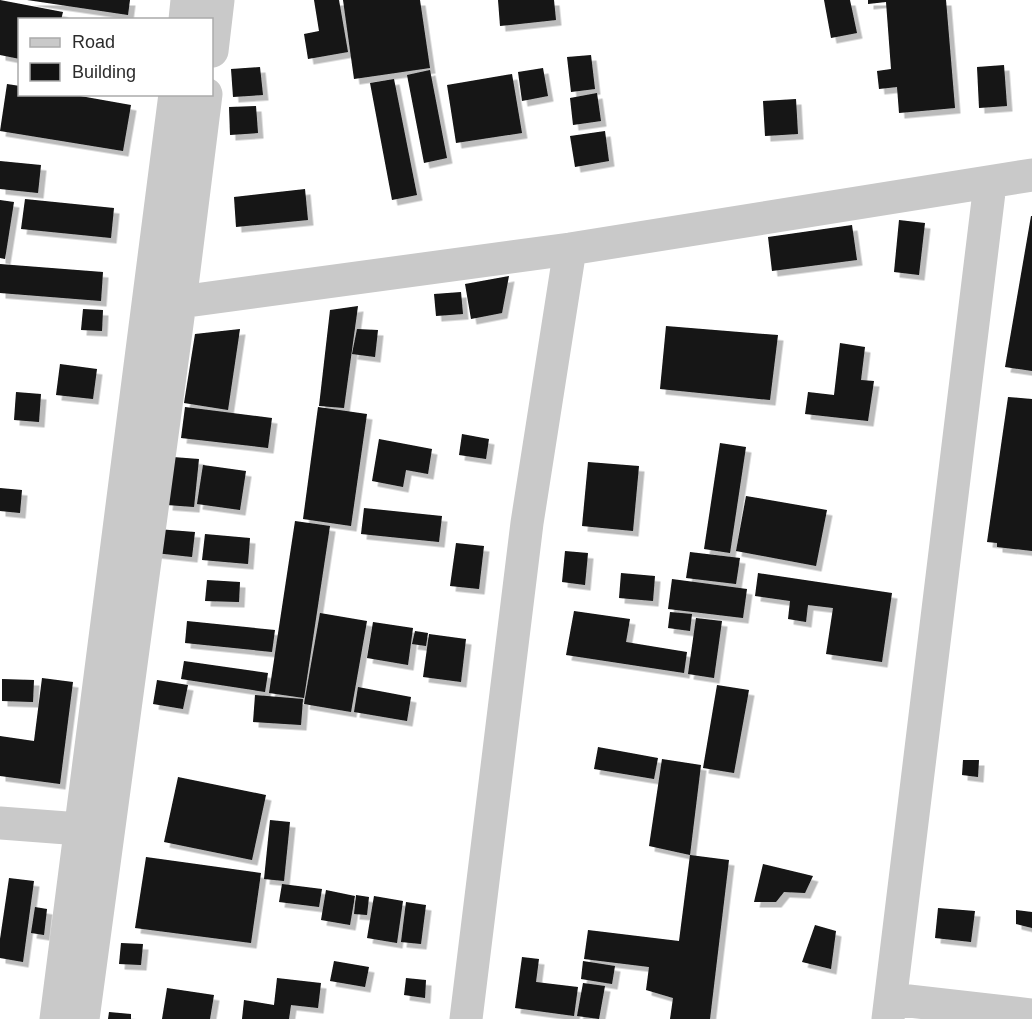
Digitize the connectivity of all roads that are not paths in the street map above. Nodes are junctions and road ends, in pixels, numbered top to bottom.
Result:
1 (187, 0) edge
2 (218, 0) edge
3 (185, 18) edge
4 (213, 42) edge
5 (175, 96) edge
6 (206, 96) edge
7 (1032, 176) edge
8 (990, 184) junction
9 (570, 249) junction
10 (180, 302) junction
11 (0, 823) edge
12 (80, 829) junction
13 (889, 1009) edge
14 (1032, 1015) edge
15 (56, 1019) edge
16 (83, 1019) edge
17 (466, 1019) edge

1 - 3 street
2 - 4 street
5 - 12 street
6 - 10 street
7 - 8 street
8 - 9 street
8 - 13 street
9 - 10 street
9 - 17 street
10 - 16 street
11 - 12 street
12 - 15 street
13 - 14 street

